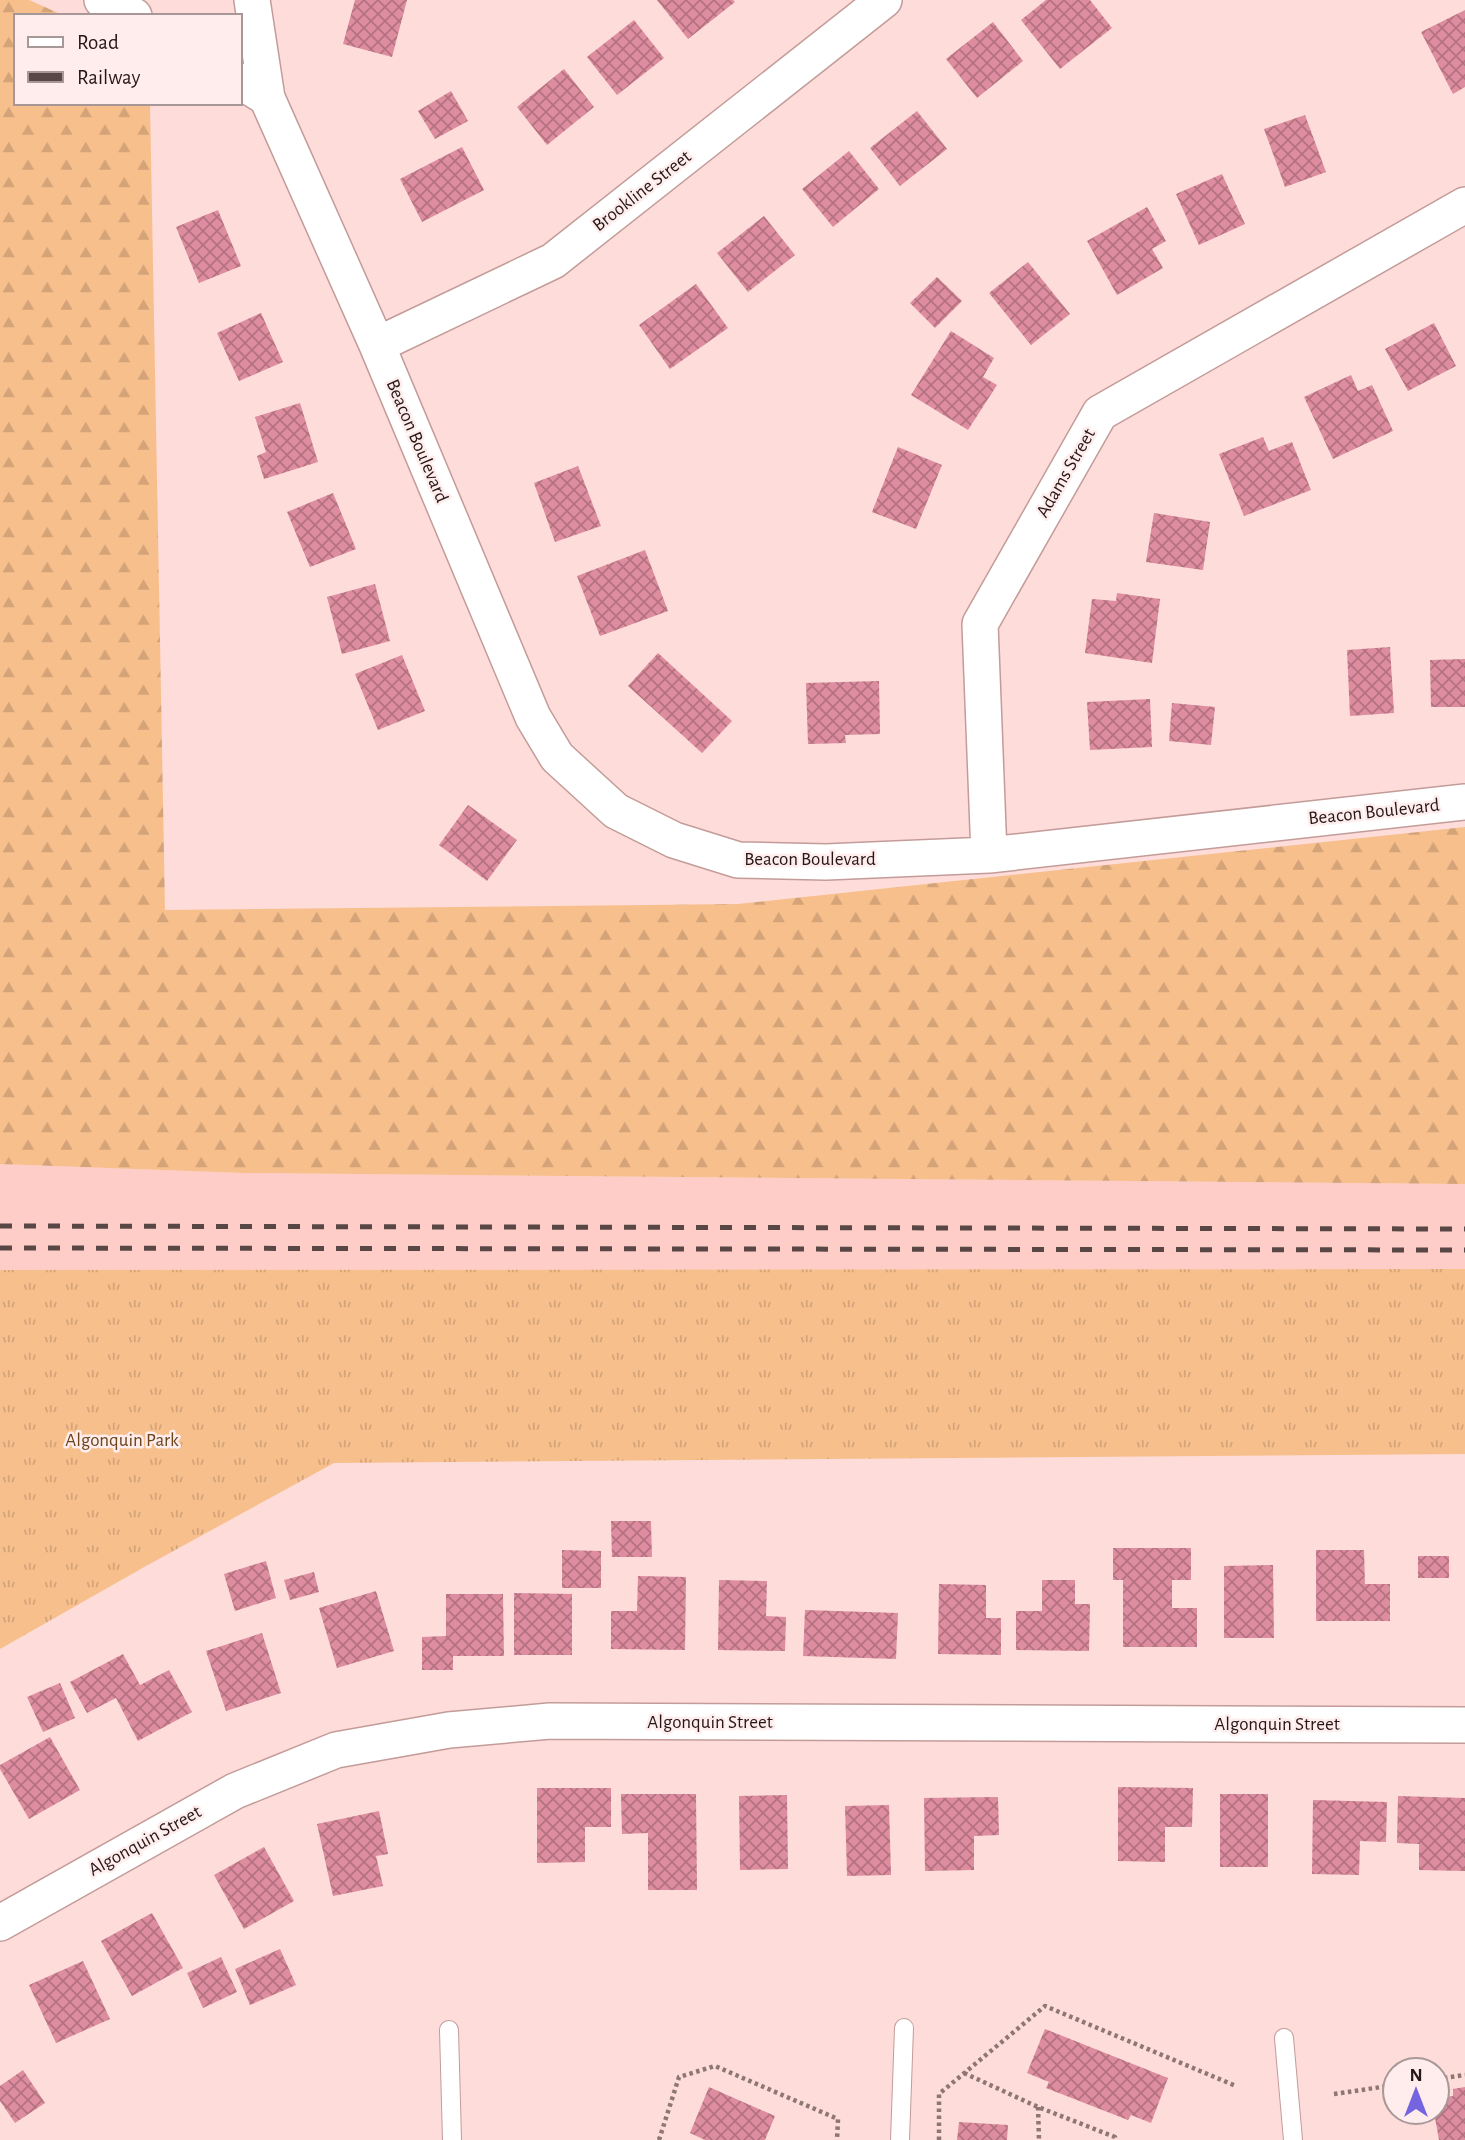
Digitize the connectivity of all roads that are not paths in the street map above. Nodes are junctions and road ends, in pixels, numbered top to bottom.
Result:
1 (102, 0) edge
2 (252, 0) edge
3 (884, 0) edge
4 (130, 14) edge
5 (253, 90) edge
6 (1465, 205) edge
7 (377, 345) junction
8 (1465, 802) edge
9 (989, 855) junction
10 (1465, 1725) edge
11 (0, 1923) edge
12 (904, 2028) dead end
13 (449, 2030) dead end
14 (1284, 2038) dead end
15 (452, 2140) edge
16 (900, 2140) edge
17 (1293, 2140) edge

1 - 4 street
2 - 5 street, Beacon Boulevard
3 - 7 street, Brookline Street
5 - 7 street, Beacon Boulevard
6 - 9 street, Adams Street
7 - 9 street, Beacon Boulevard
8 - 9 street, Beacon Boulevard
10 - 11 street, Algonquin Street
12 - 16 lane
13 - 15 lane
14 - 17 lane

